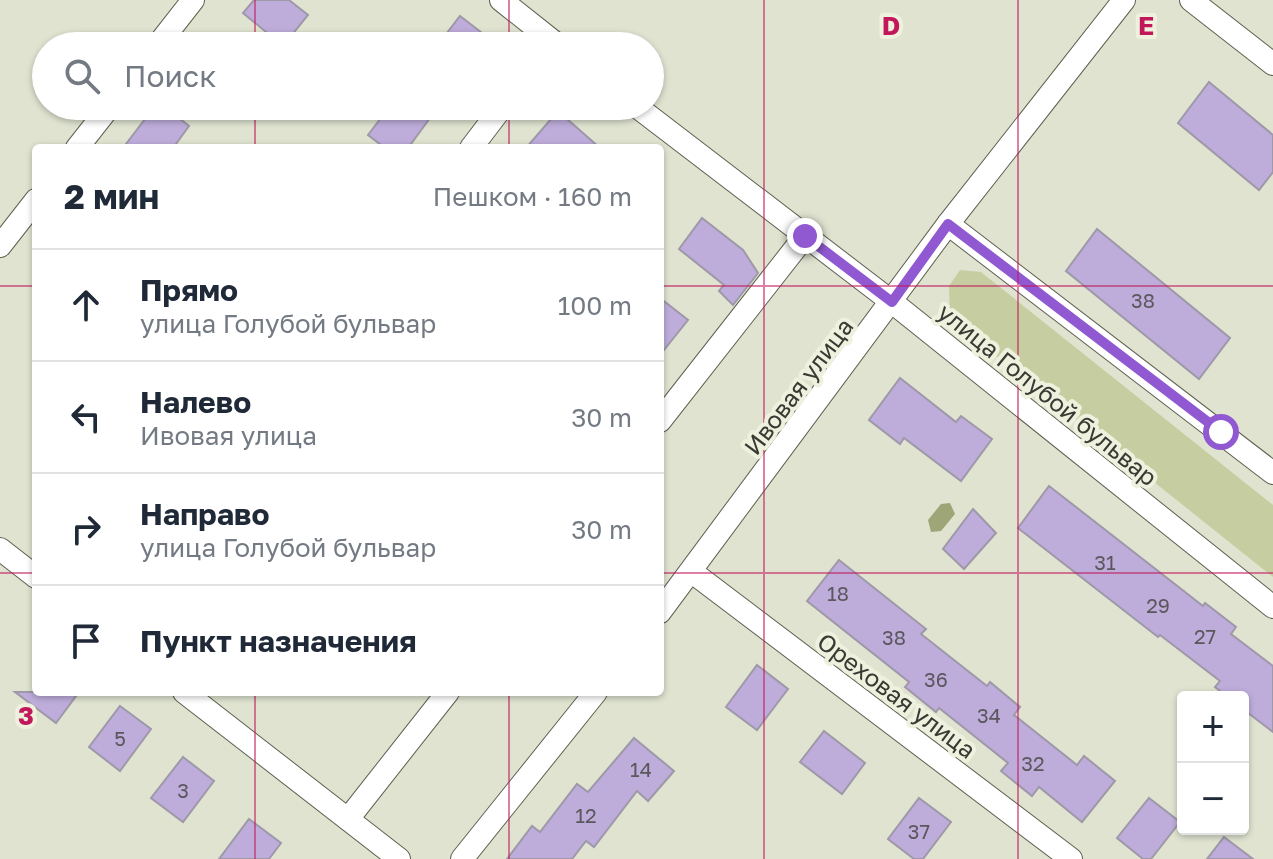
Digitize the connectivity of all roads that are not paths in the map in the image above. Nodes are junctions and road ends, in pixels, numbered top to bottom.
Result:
1 (193, 0) edge
2 (501, 0) edge
3 (1124, 0) edge
4 (1191, 0) edge
5 (168, 32) edge
6 (539, 32) edge
7 (1273, 64) edge
8 (99, 120) edge
9 (492, 120) edge
10 (654, 120) edge
11 (80, 144) edge
12 (474, 144) edge
13 (32, 205) edge
14 (948, 224) junction
15 (805, 236) junction
16 (0, 246) edge
17 (892, 302) junction
18 (664, 416) edge
19 (1273, 473) edge
20 (0, 549) edge
21 (692, 572) junction
22 (32, 574) edge
23 (664, 607) edge
24 (1273, 607) edge
25 (189, 696) edge
26 (445, 696) edge
27 (593, 696) edge
28 (348, 819) junction
29 (399, 859) edge
30 (462, 859) edge
31 (1071, 859) edge

1 - 5 street
2 - 6 street
3 - 14 street, Ивовая улица
4 - 7 street
8 - 11 street
9 - 12 street
10 - 15 street, улица Голубой бульвар
13 - 16 street
14 - 17 street, Ивовая улица
14 - 19 street
15 - 17 street, улица Голубой бульвар
15 - 18 street
17 - 21 street, Ивовая улица
17 - 24 street, улица Голубой бульвар
20 - 22 street
21 - 23 street, Ивовая улица
21 - 31 street, Ореховая улица
25 - 28 street
26 - 28 street
27 - 30 street
28 - 29 street

